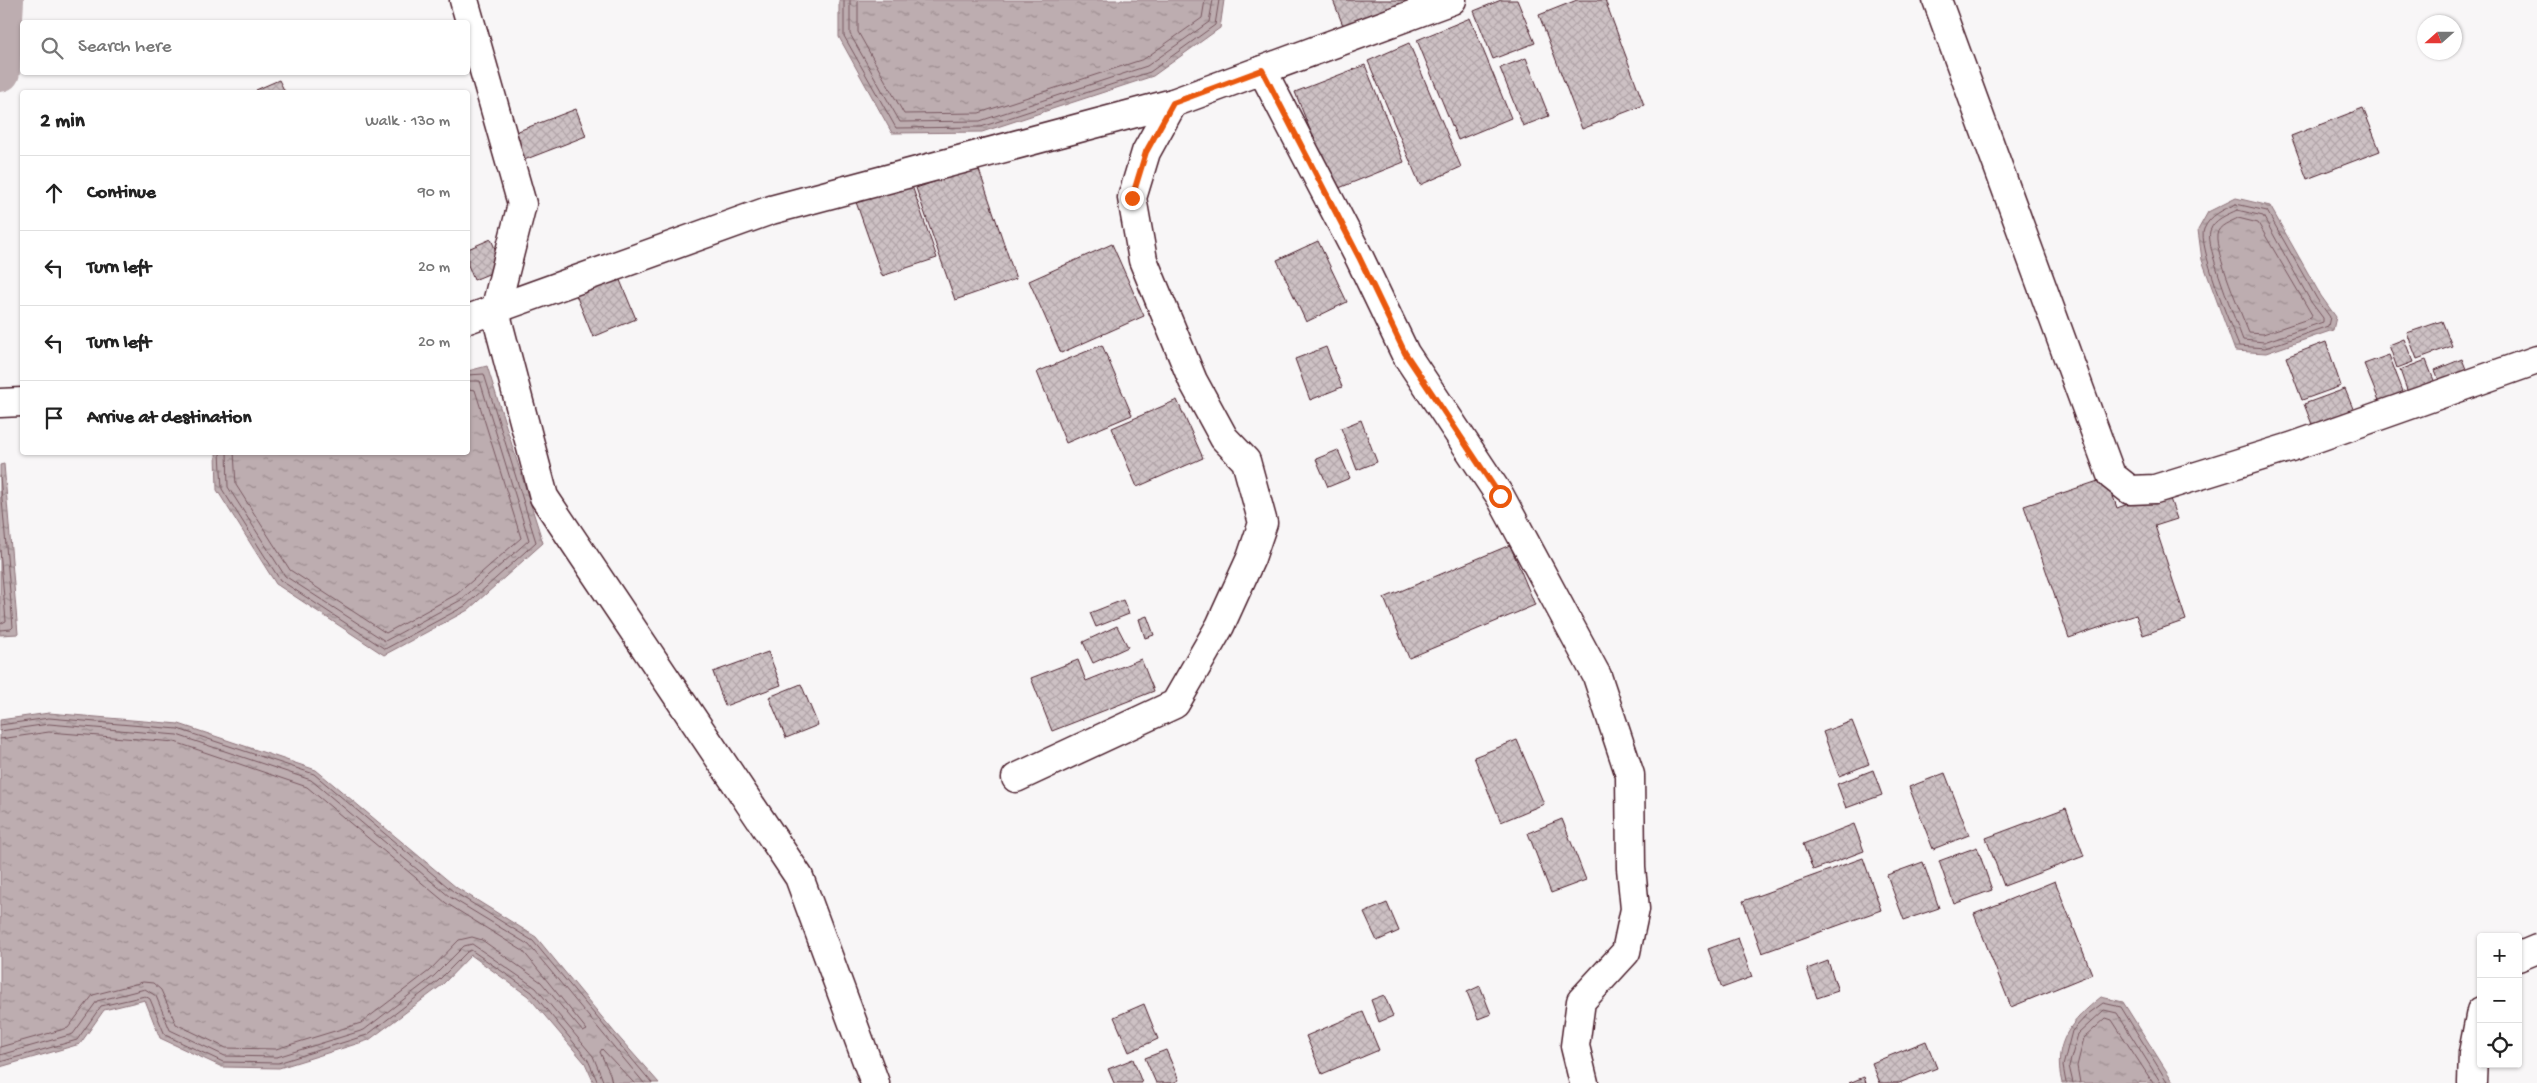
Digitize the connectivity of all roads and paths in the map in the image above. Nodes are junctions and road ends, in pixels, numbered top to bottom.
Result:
1 (464, 0) edge
2 (1452, 0) edge
3 (1938, 0) edge
4 (470, 20) edge
5 (470, 21) edge
6 (1262, 70) junction
7 (1173, 103) junction
8 (495, 311) junction
9 (470, 318) edge
10 (2537, 360) edge
11 (20, 402) edge
12 (0, 403) edge
13 (1016, 778) dead end
14 (2537, 949) edge
15 (2522, 955) edge
16 (2479, 1023) edge
17 (875, 1083) edge
18 (1584, 1083) edge
19 (2472, 1083) edge

1 - 4 street
2 - 6 street
3 - 10 street
5 - 8 street
6 - 7 street
6 - 18 street
7 - 8 street
7 - 13 street
8 - 9 street
8 - 17 street
11 - 12 street
14 - 15 street
16 - 19 street

